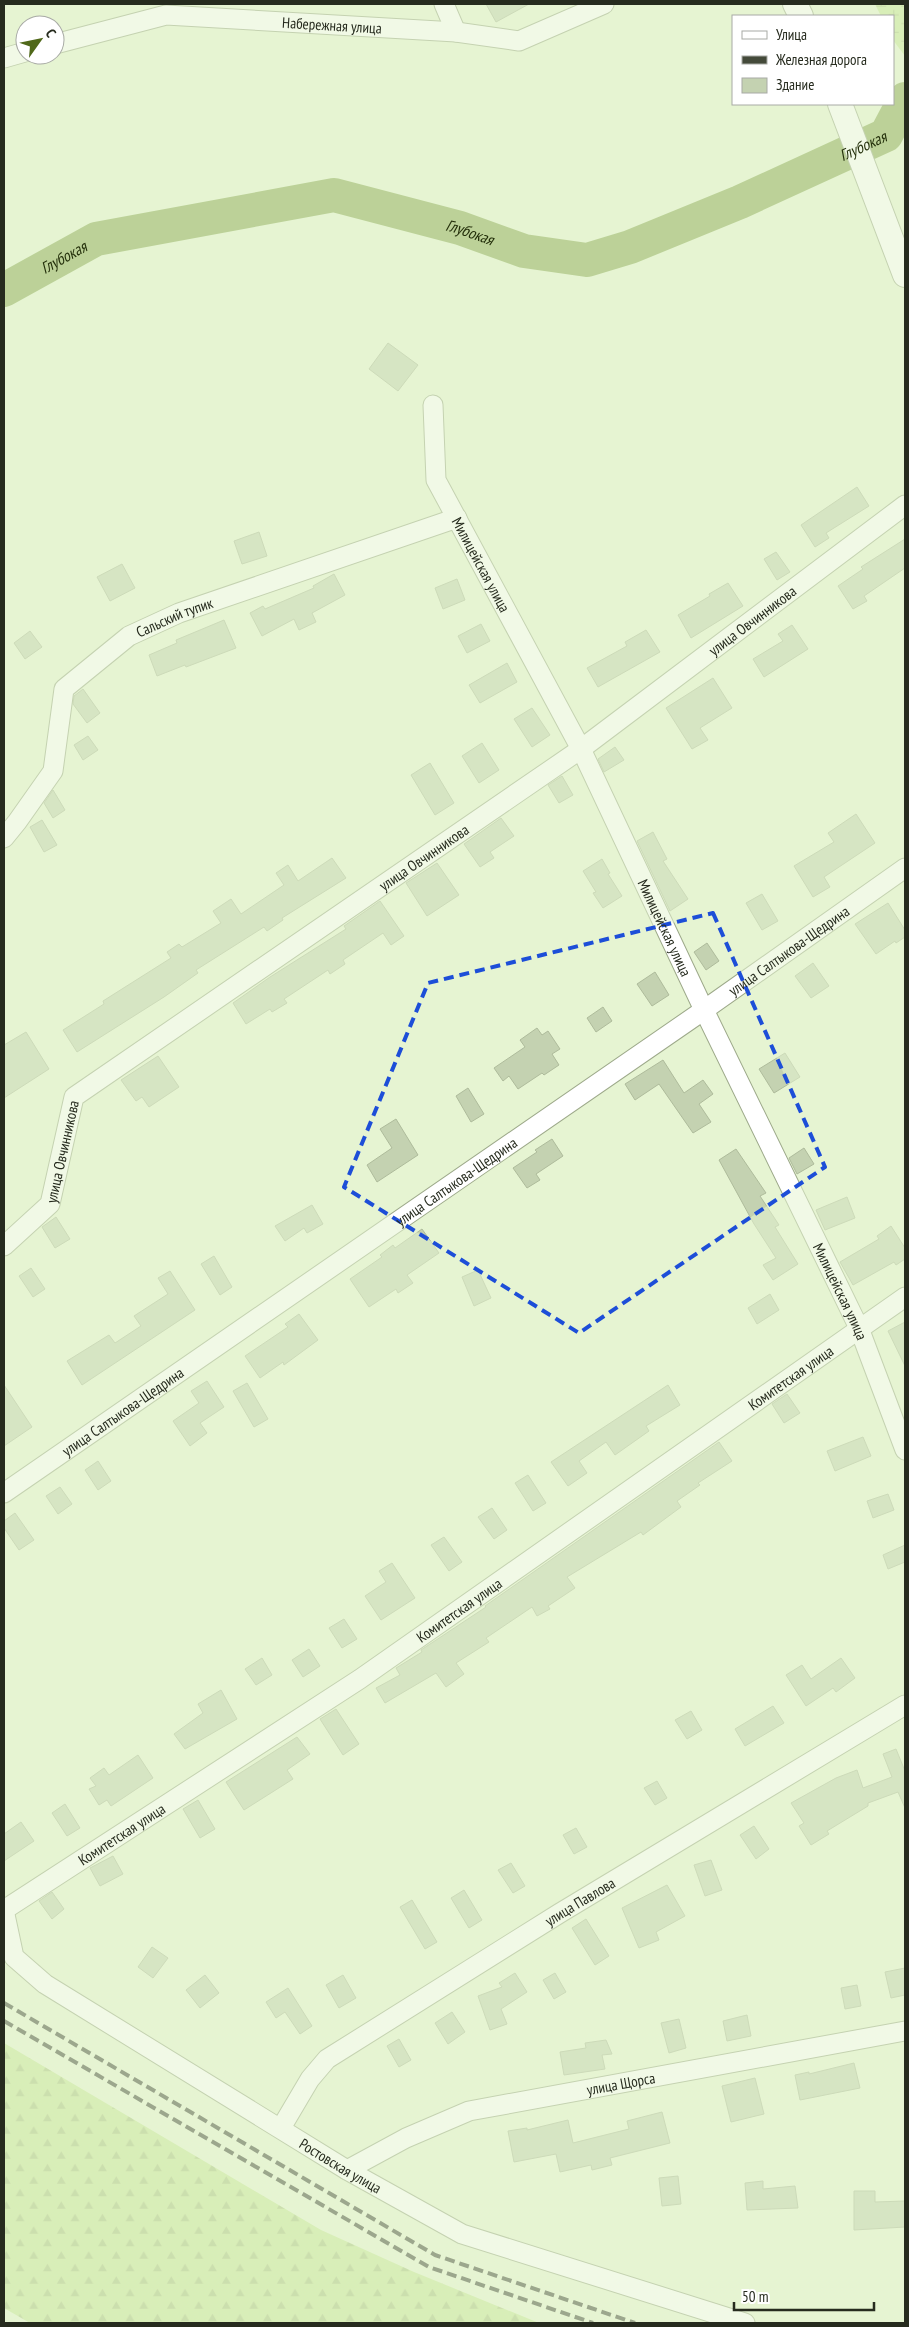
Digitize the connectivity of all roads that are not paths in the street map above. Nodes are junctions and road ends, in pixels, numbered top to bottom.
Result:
1 (444, 4) edge
2 (604, 4) edge
3 (163, 10) edge
4 (456, 32) junction
5 (65, 41) edge
6 (840, 105) edge
7 (905, 275) edge
8 (433, 405) dead end
9 (905, 506) edge
10 (457, 518) junction
11 (581, 749) junction
12 (4, 838) edge
13 (905, 868) edge
14 (704, 1010) junction
15 (4, 1246) edge
16 (905, 1297) edge
17 (859, 1328) junction
18 (905, 1450) edge
19 (4, 1493) edge
20 (905, 1705) edge
21 (4, 1910) edge
22 (905, 2031) edge
23 (281, 2128) junction
24 (347, 2170) junction
25 (745, 2323) edge

1 - 4 street
2 - 4 street, Набережная улица
3 - 4 street, Набережная улица
3 - 5 street, Набережная улица
6 - 7 main road
8 - 10 street, Милицейская улица
9 - 11 street, улица Овчинникова
10 - 11 street, Милицейская улица
10 - 12 street, Сальский тупик
11 - 14 street, Милицейская улица
11 - 15 street, улица Овчинникова
13 - 14 street, улица Салтыкова-Щедрина
14 - 17 street, Милицейская улица
14 - 19 street, улица Салтыкова-Щедрина
16 - 17 street, Комитетская улица
17 - 18 street, Милицейская улица
17 - 21 street, Комитетская улица
20 - 23 street, улица Павлова
21 - 23 street, Ростовская улица
22 - 24 street, улица Щорса
23 - 24 street, Ростовская улица
24 - 25 street, Ростовская улица

